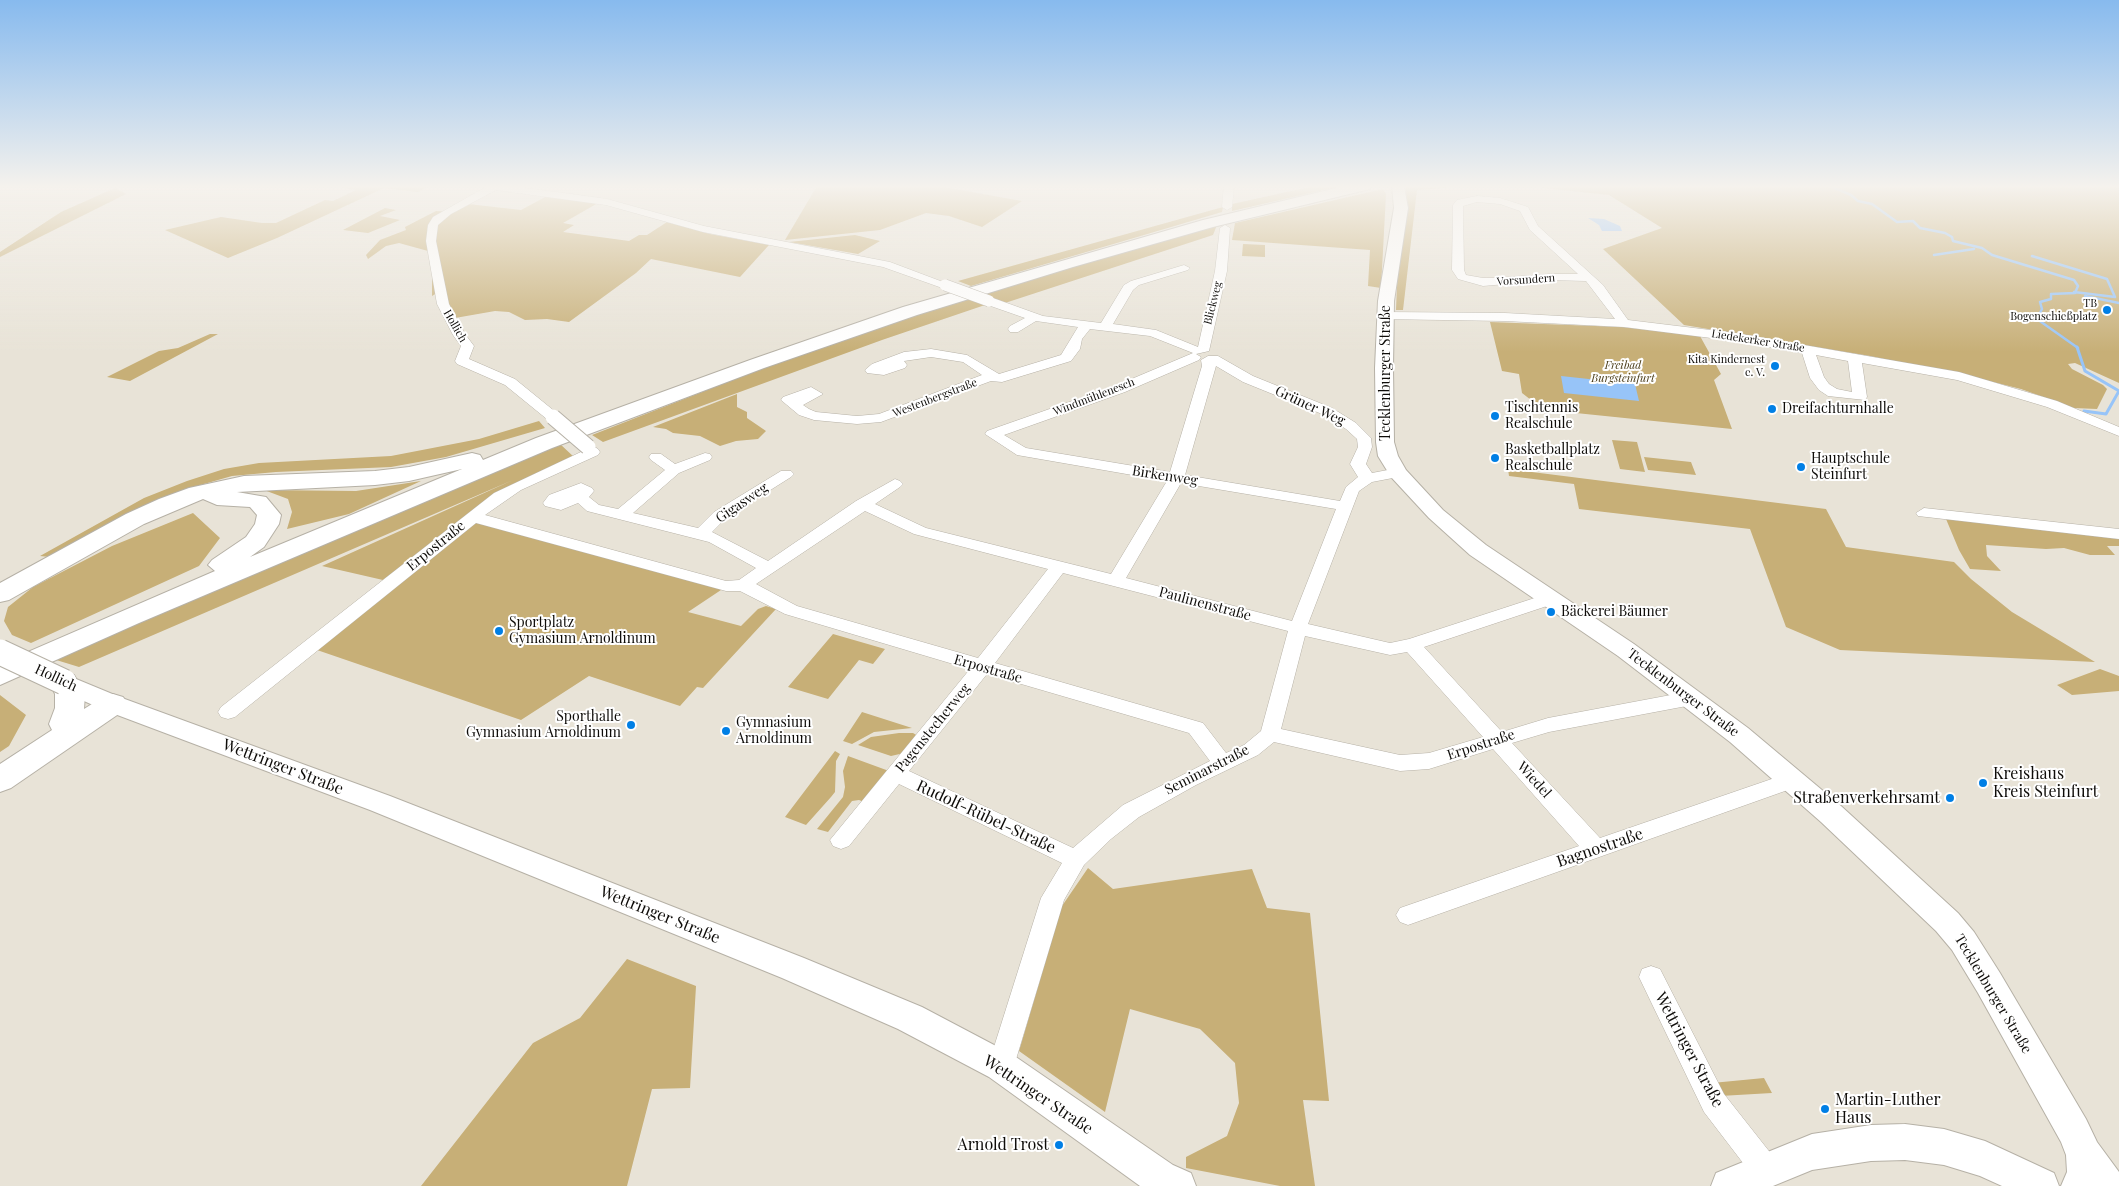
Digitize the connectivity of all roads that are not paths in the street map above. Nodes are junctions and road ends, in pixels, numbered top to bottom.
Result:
1 (430, 241) edge
2 (768, 241) edge
3 (1133, 241) edge
4 (1144, 241) edge
5 (1224, 241) edge
6 (1396, 241) edge
7 (1458, 241) edge
8 (1549, 241) edge
9 (1184, 268) dead end
10 (1589, 278) junction
11 (1385, 316) junction
12 (1035, 317) junction
13 (1624, 323) junction
14 (1087, 325) junction
15 (1105, 327) junction
16 (1014, 329) dead end
17 (1807, 348) junction
18 (1203, 355) junction
19 (1854, 356) junction
20 (894, 360) dead end
21 (992, 376) junction
22 (794, 404) dead end
23 (555, 425) junction
24 (2119, 432) edge
25 (992, 434) joint
26 (656, 457) dead end
27 (705, 457) dead end
28 (674, 470) junction
29 (1398, 473) junction
30 (786, 474) dead end
31 (1176, 478) junction
32 (1368, 478) junction
33 (895, 484) dead end
34 (580, 498) dead end
35 (862, 504) junction
36 (1344, 506) junction
37 (1924, 512) dead end
38 (621, 515) junction
39 (473, 517) junction
40 (702, 534) junction
41 (2119, 534) edge
42 (1060, 566) junction
43 (768, 568) junction
44 (1116, 580) junction
45 (744, 585) junction
46 (1550, 599) junction
47 (2, 600) edge
48 (119, 615) junction
49 (1298, 628) junction
50 (1411, 645) junction
51 (0, 652) edge
52 (0, 667) edge
53 (981, 667) junction
54 (0, 675) edge
55 (64, 682) junction
56 (1692, 698) junction
57 (112, 704) junction
58 (228, 712) dead end
59 (64, 724) junction
60 (1270, 734) junction
61 (1498, 739) junction
62 (1222, 762) junction
63 (0, 767) edge
64 (896, 774) junction
65 (0, 780) edge
66 (1792, 780) junction
67 (841, 840) dead end
68 (1596, 849) junction
69 (1076, 859) junction
70 (1408, 915) dead end
71 (1651, 978) dead end
72 (1001, 1066) junction
73 (1766, 1170) junction
74 (2081, 1170) edge
75 (1178, 1186) edge
76 (1729, 1186) edge
77 (2041, 1186) edge
78 (2106, 1186) edge

1 - 23 street, Hollich
2 - 12 street, Grüner Weg, bridge
3 - 23 highway
4 - 54 highway
5 - 18 street, Blickweg
6 - 11 main road, Tecklenburger Straße
7 - 10 street, Vorsundern
8 - 10 street, Vorsundern
9 - 15 street
10 - 13 street, Vorsundern
11 - 13 street, Liedekerker Straße
11 - 29 main road, Tecklenburger Straße
12 - 14 street, Grüner Weg
12 - 16 street
13 - 17 street, Liedekerker Straße
14 - 15 street, Grüner Weg
14 - 21 street, Westenbergstraße
15 - 18 street, Grüner Weg
17 - 19 street, Liedekerker Straße
17 - 19 street
18 - 25 street, Windmühlenesch
18 - 31 street, Blickweg
18 - 32 street, Grüner Weg
19 - 24 street, Liedekerker Straße
20 - 21 street
21 - 22 street, Westenbergstraße
23 - 39 street, bridge
23 - 47 highway
23 - 48 highway
25 - 31 street, Birkenweg
26 - 28 street
27 - 28 street
28 - 38 street
29 - 32 street
29 - 46 main road, Tecklenburger Straße
30 - 40 street, Gigasweg
31 - 36 street, Birkenweg
31 - 44 street, Blickweg
32 - 36 street
33 - 35 street
34 - 38 street
35 - 42 street, Paulinenstraße
35 - 43 street
36 - 49 street
37 - 41 street
38 - 40 street
39 - 45 street, Erpostraße
39 - 58 street, Erpostraße
40 - 43 street
42 - 44 street, Paulinenstraße
42 - 53 street, Pagenstecherweg
43 - 45 street
44 - 49 street, Paulinenstraße
45 - 53 street, Erpostraße
46 - 50 street, Paulinenstraße
46 - 56 main road, Tecklenburger Straße
47 - 48 highway
48 - 52 highway
49 - 50 street, Paulinenstraße
49 - 60 street
50 - 61 street, Wiedel
51 - 55 main road, Hollich, bridge
53 - 62 street, Erpostraße
53 - 64 street, Pagenstecherweg
55 - 57 main road, Hollich
55 - 59 highway
56 - 61 street, Erpostraße
56 - 66 main road, Tecklenburger Straße
57 - 59 highway
57 - 65 highway
57 - 72 main road, Wettringer Straße
59 - 63 highway
60 - 61 street, Erpostraße
60 - 62 street, Seminarstraße
61 - 68 street, Wiedel
62 - 69 street, Seminarstraße
64 - 67 street, Pagenstecherweg
64 - 69 street, Rudolf-Rübel-Straße
66 - 68 street, Bagnostraße
66 - 74 main road, Tecklenburger Straße
68 - 70 street, Bagnostraße
69 - 72 street, Seminarstraße
71 - 73 street, Wettringer Straße
72 - 75 main road, Wettringer Straße
73 - 76 main road
73 - 77 main road
74 - 78 main road, Tecklenburger Straße

